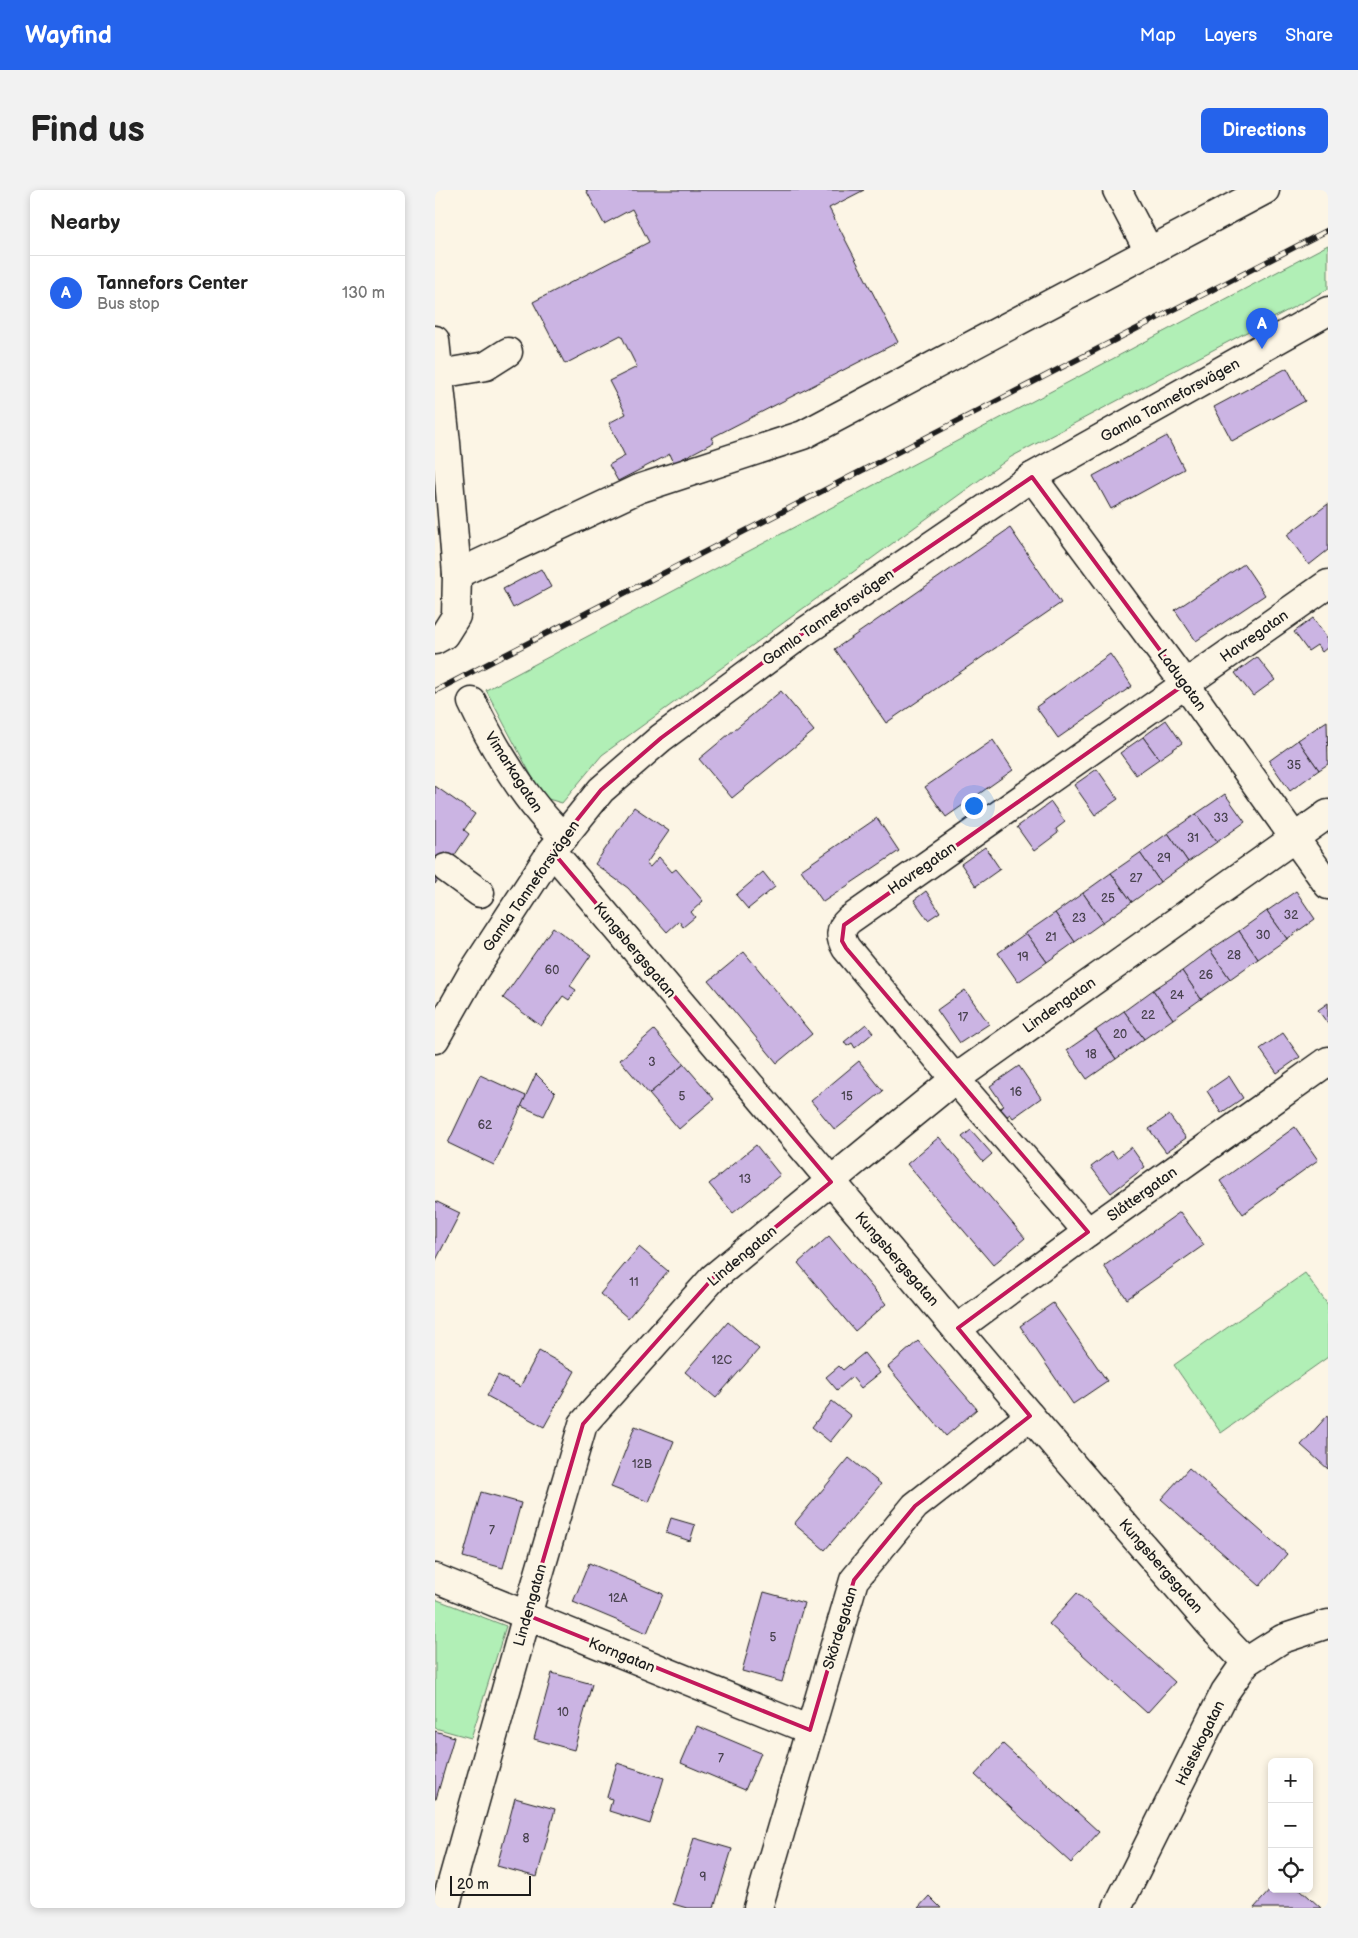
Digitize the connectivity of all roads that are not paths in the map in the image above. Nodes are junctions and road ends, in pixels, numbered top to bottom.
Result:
1 (1117, 190) edge
2 (1265, 190) edge
3 (1149, 251) junction
4 (1328, 311) edge
5 (435, 340) edge
6 (509, 352) dead end
7 (439, 374) junction
8 (1032, 477) junction
9 (457, 574) junction
10 (1328, 584) edge
11 (435, 640) edge
12 (1185, 684) junction
13 (472, 702) dead end
14 (1328, 814) edge
15 (1295, 838) junction
16 (558, 844) junction
17 (446, 868) dead end
18 (1328, 885) edge
19 (480, 893) dead end
20 (435, 1039) edge
21 (1328, 1061) edge
22 (955, 1079) junction
23 (831, 1182) junction
24 (1088, 1232) junction
25 (958, 1328) junction
26 (1030, 1416) junction
27 (435, 1578) edge
28 (527, 1616) junction
29 (1328, 1624) edge
30 (1246, 1662) junction
31 (810, 1730) junction
32 (445, 1908) edge
33 (758, 1908) edge
34 (1117, 1908) edge

1 - 3 street
2 - 3 street
3 - 9 street
4 - 8 street, Gamla Tanneforsvägen
5 - 7 street
6 - 7 street
7 - 9 street
8 - 12 street, Ladugatan
8 - 16 street, Gamla Tanneforsvägen
9 - 11 street
10 - 12 street, Havregatan
12 - 15 street, Ladugatan
12 - 22 street, Havregatan
13 - 16 street, Vimarkagatan
14 - 15 street, Lindengatan
15 - 18 street, Ladugatan
15 - 22 street, Lindengatan
16 - 20 street, Gamla Tanneforsvägen
16 - 23 street, Kungsbergsgatan
17 - 19 street
21 - 24 street, Slåttergatan
22 - 23 street, Lindengatan
22 - 24 street, Havregatan
23 - 25 street, Kungsbergsgatan
23 - 28 street, Lindengatan
24 - 25 street, Slåttergatan
25 - 26 street, Kungsbergsgatan
26 - 30 street, Kungsbergsgatan
26 - 31 street, Skördegatan
27 - 28 street, Korngatan
28 - 31 street, Korngatan
28 - 32 street, Lindengatan
29 - 30 street, Hästskogatan
30 - 34 street, Hästskogatan
31 - 33 street, Skördegatan

